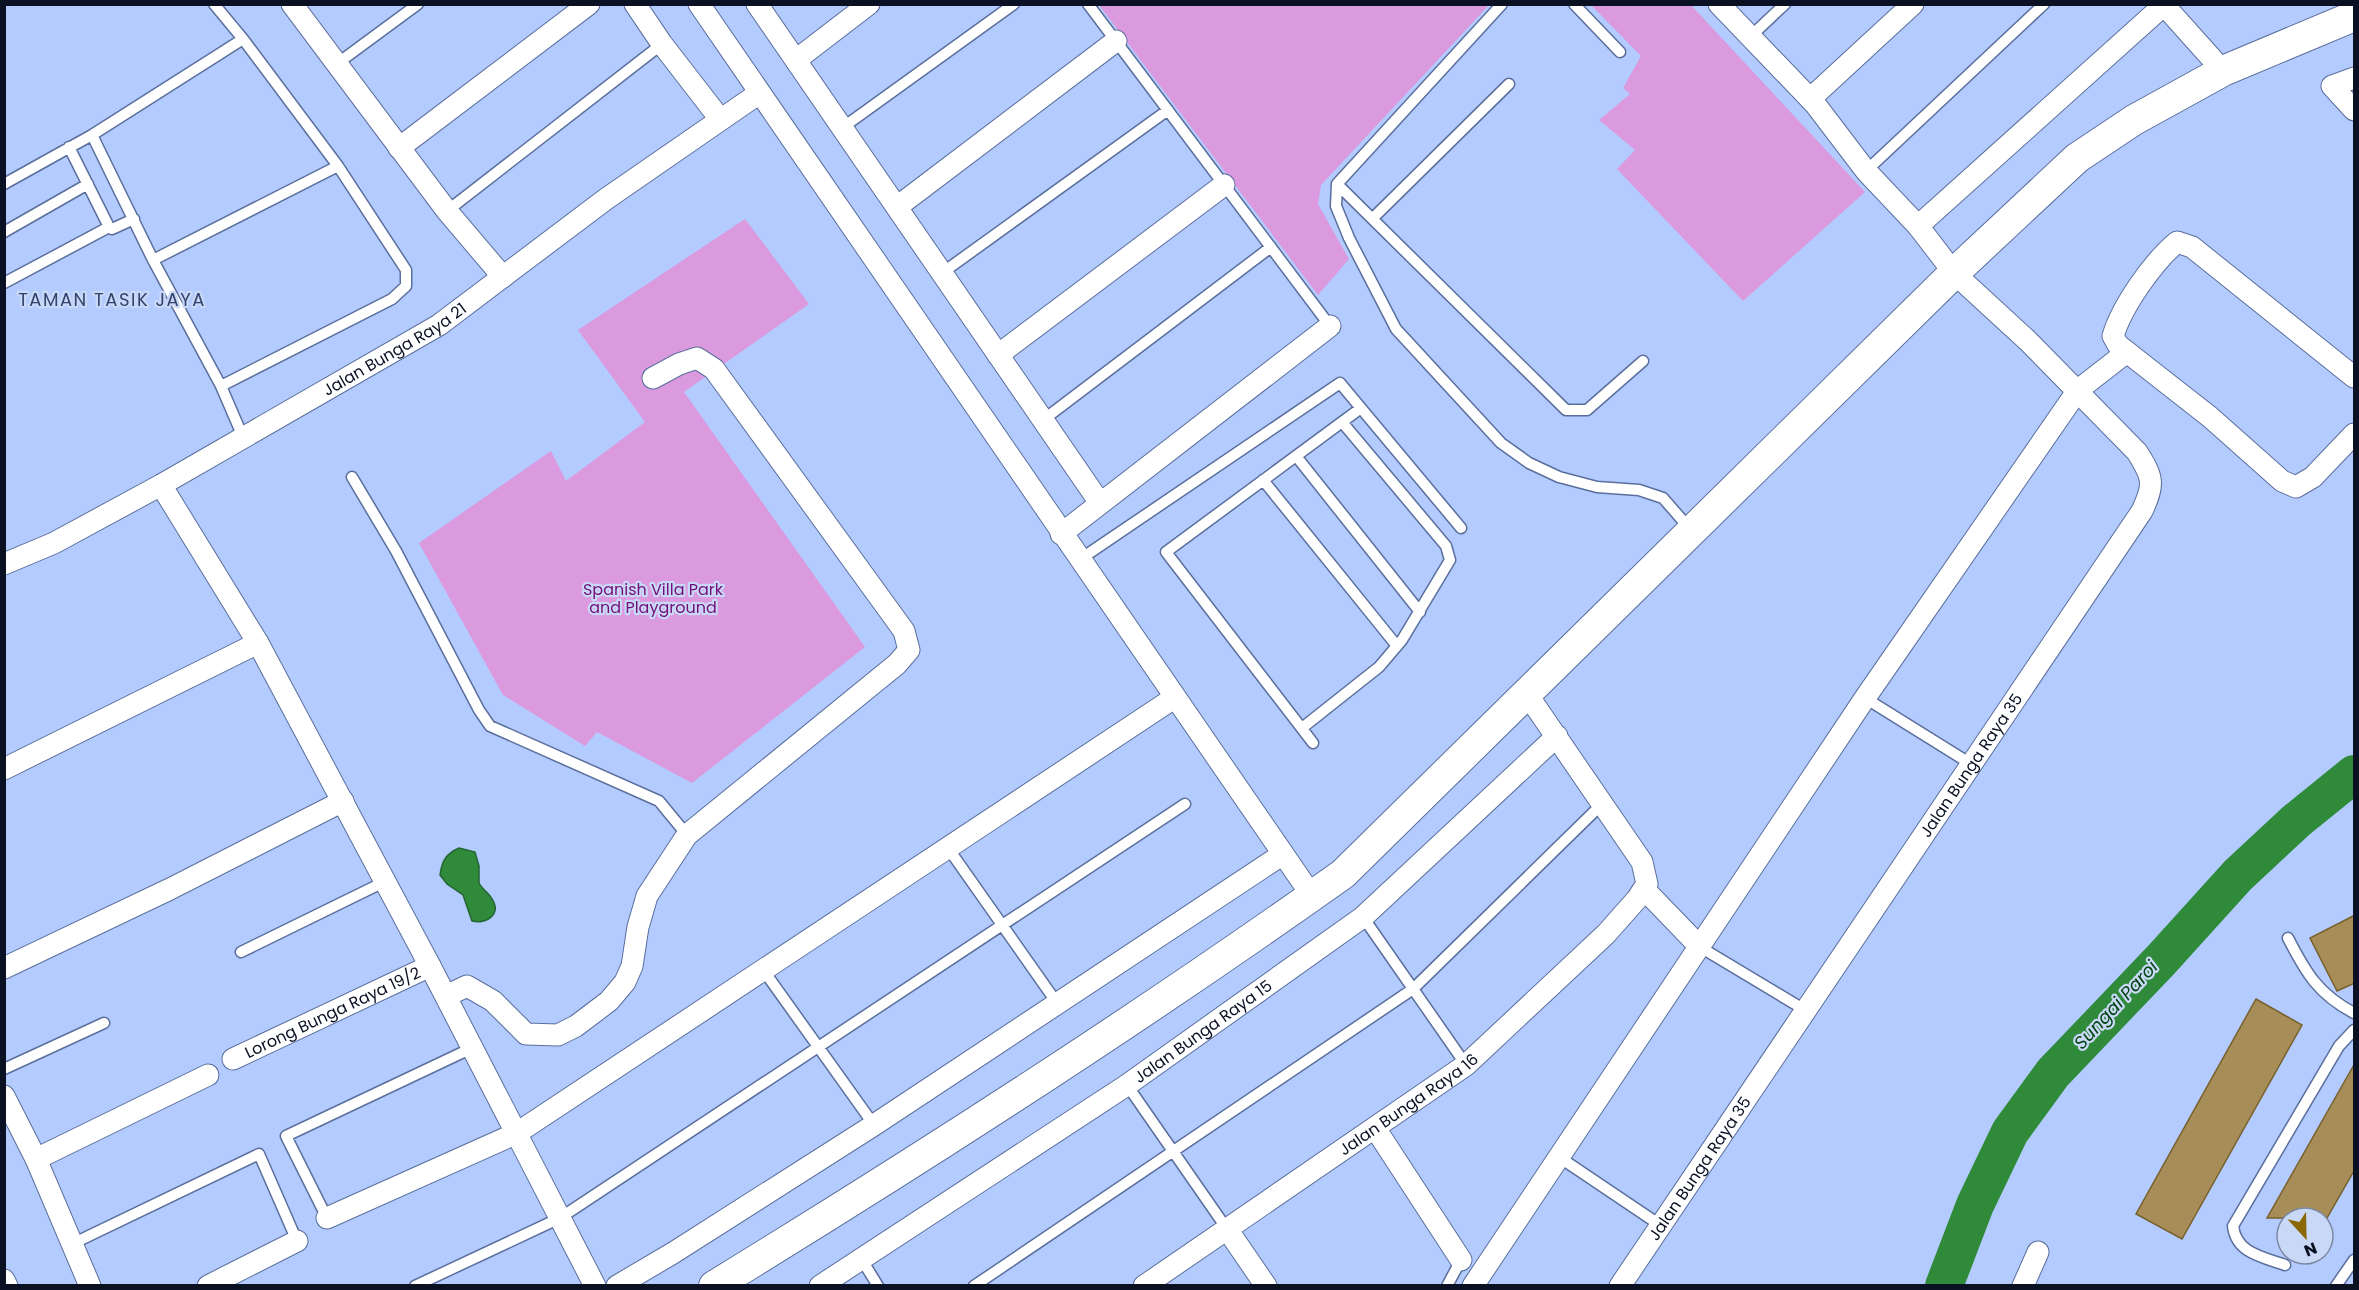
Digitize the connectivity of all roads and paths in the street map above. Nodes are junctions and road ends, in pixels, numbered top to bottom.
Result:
1 (214, 4) edge
2 (418, 4) edge
3 (589, 4) edge
4 (635, 4) edge
5 (699, 4) edge
6 (757, 4) edge
7 (869, 4) edge
8 (1014, 4) edge
9 (1088, 4) edge
10 (1502, 4) edge
11 (1574, 4) edge
12 (1719, 4) edge
13 (1785, 4) edge
14 (1913, 4) edge
15 (2044, 4) edge
16 (2164, 5) edge
17 (299, 7) edge
18 (2355, 16) edge
19 (1750, 37) junction
20 (243, 39) junction
21 (1116, 41) junction
22 (662, 44) junction
23 (1620, 52) dead end
24 (796, 60) junction
25 (338, 63) junction
26 (2223, 71) junction
27 (2355, 78) edge
28 (1509, 84) dead end
29 (758, 94) junction
30 (1810, 99) junction
31 (1168, 110) junction
32 (2355, 110) edge
33 (720, 118) junction
34 (842, 128) junction
35 (92, 135) junction
36 (69, 147) junction
37 (399, 148) junction
38 (338, 166) junction
39 (1866, 171) junction
40 (4, 184) edge
41 (87, 184) junction
42 (1337, 184) junction
43 (1224, 185) junction
44 (897, 207) junction
45 (447, 211) junction
46 (1373, 218) junction
47 (134, 219) junction
48 (1918, 226) junction
49 (109, 227) junction
50 (4, 232) edge
51 (1271, 247) junction
52 (153, 260) junction
53 (942, 273) junction
54 (1954, 273) junction
55 (503, 278) junction
56 (4, 284) edge
57 (1330, 326) joint
58 (2127, 352) junction
59 (998, 355) junction
60 (1643, 361) dead end
61 (2355, 377) edge
62 (652, 378) dead end
63 (220, 386) junction
64 (2078, 390) junction
65 (1361, 408) junction
66 (1043, 420) junction
67 (1342, 422) junction
68 (2355, 434) edge
69 (243, 437) junction
70 (1296, 456) junction
71 (352, 477) dead end
72 (1263, 480) junction
73 (161, 485) junction
74 (1100, 503) junction
75 (1461, 528) dead end
76 (1692, 532) junction
77 (1061, 534) junction
78 (1079, 560) junction
79 (4, 564) edge
80 (1420, 612) junction
81 (258, 643) junction
82 (1397, 646) junction
83 (1527, 694) junction
84 (1174, 698) junction
85 (1865, 698) junction
86 (1302, 728) junction
87 (1557, 736) junction
88 (1313, 742) dead end
89 (1971, 764) junction
90 (4, 769) edge
91 (343, 801) junction
92 (1603, 803) junction
93 (1185, 804) dead end
94 (687, 835) junction
95 (948, 848) junction
96 (1283, 854) junction
97 (386, 881) junction
98 (1644, 888) junction
99 (1312, 896) junction
100 (1363, 917) junction
101 (1002, 926) junction
102 (2288, 938) dead end
103 (1700, 947) junction
104 (241, 952) dead end
105 (430, 966) junction
106 (4, 968) edge
107 (764, 971) junction
108 (1413, 989) junction
109 (446, 996) junction
110 (1057, 1003) junction
111 (1805, 1010) junction
112 (2355, 1013) edge
113 (104, 1023) dead end
114 (2355, 1030) edge
115 (472, 1048) junction
116 (818, 1048) junction
117 (233, 1059) dead end
118 (1466, 1065) junction
119 (4, 1069) edge
120 (208, 1075) dead end
121 (1127, 1085) junction
122 (4, 1096) edge
123 (874, 1125) junction
124 (1375, 1128) junction
125 (517, 1133) junction
126 (1174, 1152) junction
127 (1559, 1157) junction
128 (36, 1159) junction
129 (327, 1218) joint
130 (561, 1218) junction
131 (1660, 1225) junction
132 (1227, 1229) junction
133 (297, 1241) joint
134 (72, 1244) junction
135 (2038, 1252) dead end
136 (862, 1260) junction
137 (1461, 1260) joint
138 (2355, 1260) edge
139 (2275, 1261) edge
140 (4, 1280) edge
141 (7, 1286) edge
142 (90, 1286) edge
143 (208, 1286) edge
144 (415, 1286) edge
145 (595, 1286) edge
146 (617, 1286) edge
147 (714, 1286) edge
148 (820, 1286) edge
149 (878, 1286) edge
150 (974, 1286) edge
151 (1144, 1286) edge
152 (1266, 1286) edge
153 (1447, 1286) edge
154 (1473, 1286) edge
155 (1620, 1286) edge
156 (2023, 1286) edge
157 (2336, 1286) edge

1 - 20 lane
2 - 25 lane
3 - 37 street
4 - 22 street
5 - 29 street
6 - 24 street
7 - 24 street
8 - 34 lane
9 - 21 lane
10 - 42 lane
11 - 23 lane
12 - 19 street, Jalan Bunga Raya 35
13 - 19 lane
14 - 30 street
15 - 39 lane
16 - 26 street
16 - 48 street
17 - 25 street
18 - 26 street
19 - 30 street, Jalan Bunga Raya 35
20 - 35 lane
20 - 38 lane
21 - 31 lane
21 - 44 street
22 - 33 street
22 - 45 lane
24 - 34 street
25 - 37 street
26 - 54 street
27 - 32 street
28 - 46 lane
29 - 33 street, Jalan Bunga Raya 21
29 - 77 street
30 - 39 street, Jalan Bunga Raya 35
31 - 43 lane
31 - 53 lane
33 - 55 street, Jalan Bunga Raya 21
34 - 44 street
35 - 36 lane
35 - 47 lane
36 - 40 lane
36 - 41 lane
37 - 45 street
38 - 52 lane
38 - 63 lane
39 - 48 street, Jalan Bunga Raya 35
41 - 49 lane
41 - 50 lane
42 - 46 lane
42 - 76 lane
43 - 51 lane
43 - 59 street
44 - 53 street
45 - 55 street
46 - 60 lane
47 - 49 lane
47 - 52 lane
48 - 54 street, Jalan Bunga Raya 35
49 - 56 lane
51 - 57 lane
51 - 66 lane
52 - 63 lane
53 - 59 street
54 - 64 street, Jalan Bunga Raya 35
54 - 76 street
55 - 69 street, Jalan Bunga Raya 21
57 - 74 street
58 - 61 street
58 - 64 street
58 - 68 street
59 - 66 street
62 - 94 street
63 - 69 lane
64 - 85 street
64 - 89 street, Jalan Bunga Raya 35
65 - 67 lane
65 - 75 lane
65 - 78 lane
66 - 74 street
67 - 70 lane
67 - 80 lane
69 - 73 street, Jalan Bunga Raya 21
70 - 72 lane
70 - 80 lane
71 - 94 lane
72 - 82 lane
72 - 86 lane
73 - 79 street, Jalan Bunga Raya 21
73 - 81 street
74 - 77 street
76 - 83 street
77 - 78 street
78 - 84 street
80 - 82 lane
81 - 90 street
81 - 91 street
82 - 86 lane
83 - 87 street
83 - 99 street
84 - 95 street
84 - 96 street
85 - 89 lane
85 - 103 street
86 - 88 lane
87 - 92 street
87 - 100 street, Jalan Bunga Raya 15
89 - 111 street, Jalan Bunga Raya 35
91 - 97 street
91 - 106 street
92 - 98 street
92 - 108 lane
93 - 101 lane
94 - 109 street
95 - 101 lane
95 - 107 street
96 - 99 street
96 - 110 street
97 - 104 lane
97 - 105 street
98 - 103 street
98 - 118 street, Jalan Bunga Raya 16
99 - 147 street
100 - 108 lane
100 - 121 street, Jalan Bunga Raya 15
101 - 110 lane
101 - 116 lane
102 - 112 lane
103 - 111 lane
103 - 127 street
105 - 109 street
105 - 117 street, Lorong Bunga Raya 19/2
107 - 116 lane
107 - 125 street
108 - 118 lane
108 - 126 lane
109 - 115 street
110 - 123 street
111 - 131 street, Jalan Bunga Raya 35
113 - 119 lane
114 - 139 lane
115 - 125 street
115 - 129 lane
116 - 123 lane
116 - 130 lane
118 - 124 street, Jalan Bunga Raya 16
120 - 128 street
121 - 126 lane
121 - 136 street, Jalan Bunga Raya 15
122 - 128 street
123 - 146 street
124 - 132 street, Jalan Bunga Raya 16
124 - 137 street
125 - 129 street
125 - 130 street
126 - 132 lane
126 - 150 lane
127 - 131 lane
127 - 154 street
128 - 134 street
130 - 144 lane
130 - 145 street
131 - 155 street, Jalan Bunga Raya 35
132 - 151 street, Jalan Bunga Raya 16
132 - 152 street
133 - 134 lane
133 - 143 street
134 - 142 street
135 - 156 street
136 - 148 street, Jalan Bunga Raya 15
136 - 149 lane
137 - 153 lane
138 - 157 lane
140 - 141 street

